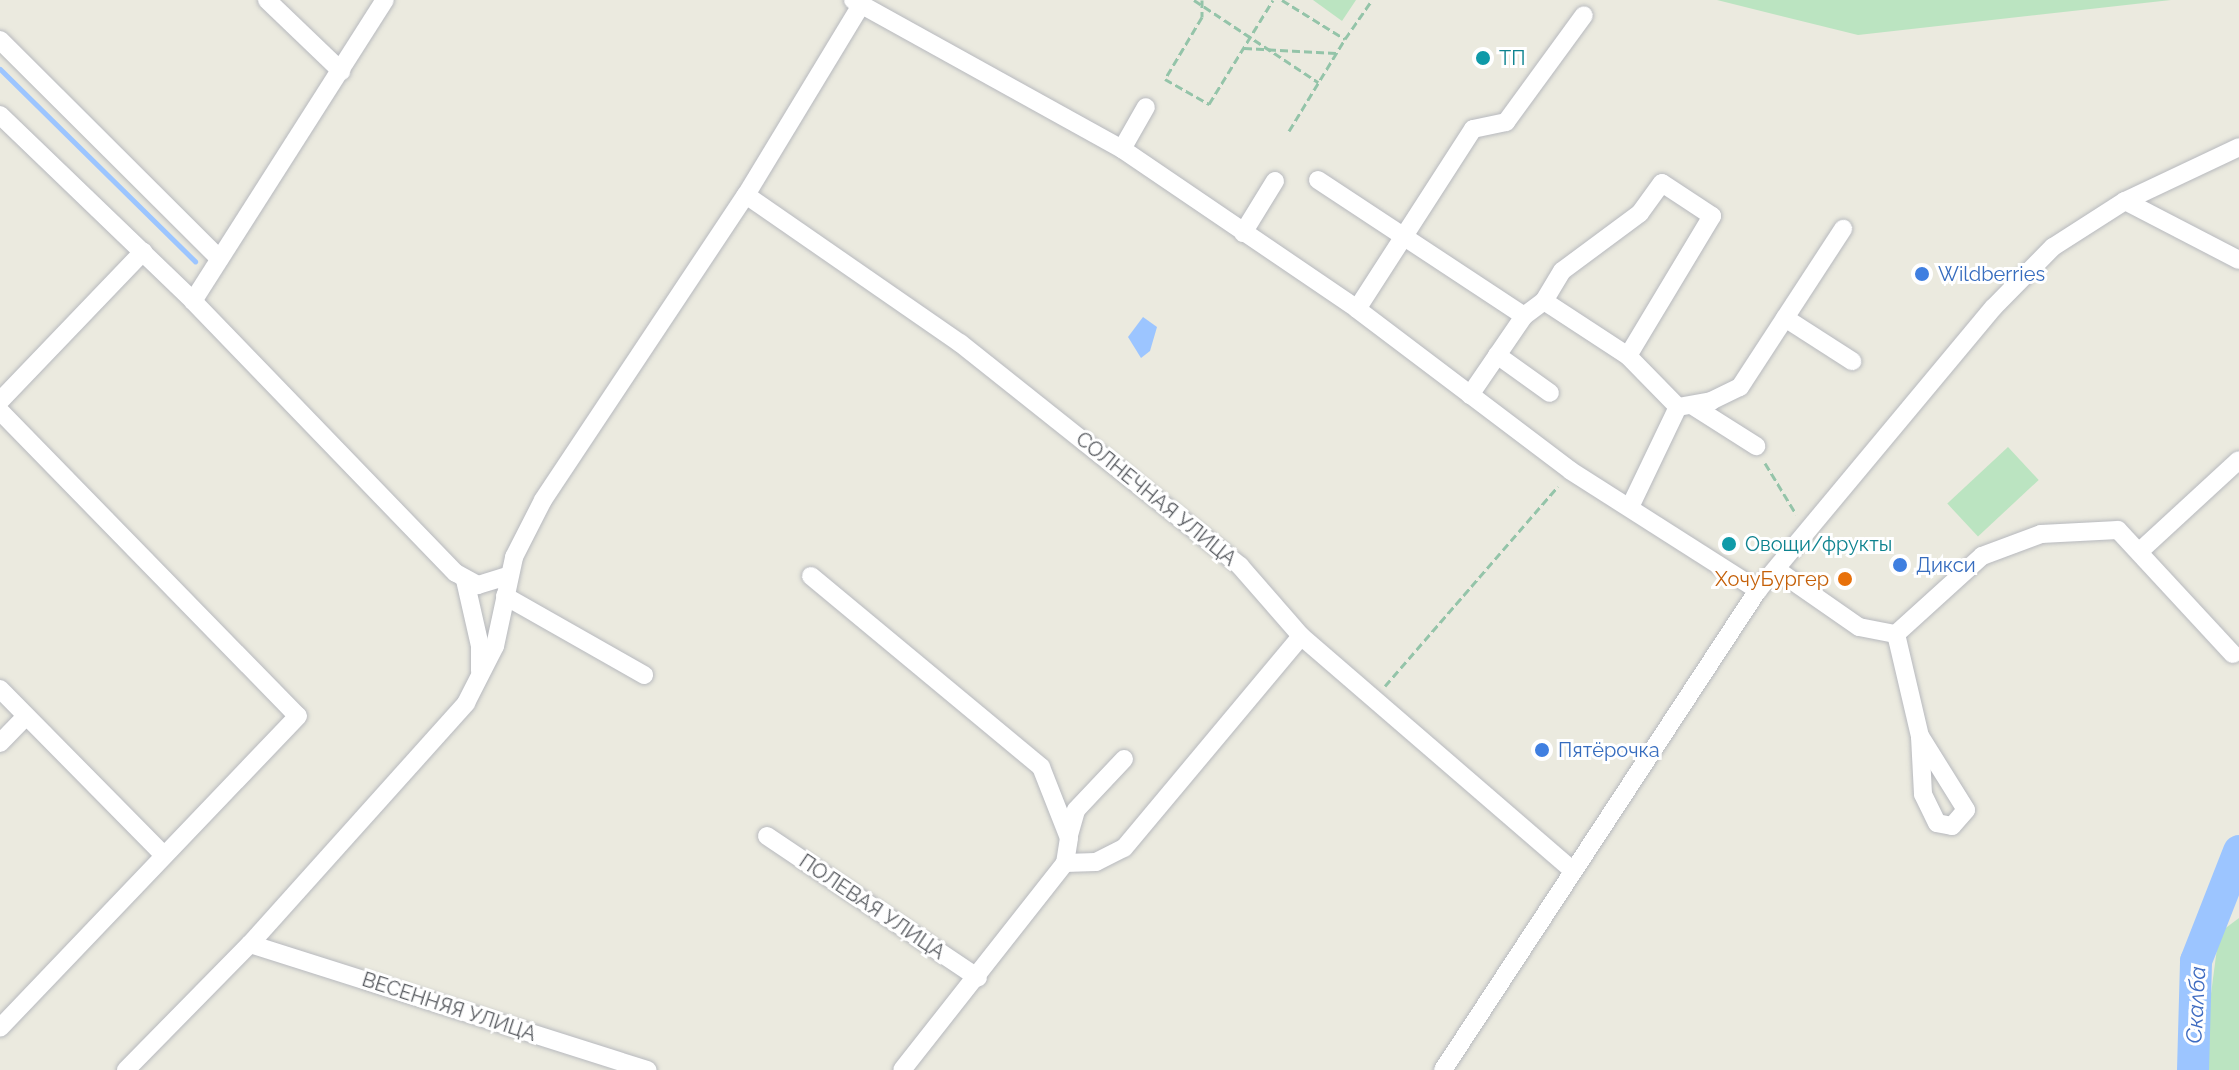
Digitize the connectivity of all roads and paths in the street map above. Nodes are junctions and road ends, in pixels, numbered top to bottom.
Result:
1 (267, 0) edge
2 (385, 0) edge
3 (1194, 0) edge
4 (1202, 0) edge
5 (1273, 0) edge
6 (1282, 0) edge
7 (1372, 0) edge
8 (857, 2) edge
9 (1204, 6) junction
10 (1584, 15) dead end
11 (1250, 37) junction
12 (1345, 39) junction
13 (0, 40) edge
14 (1244, 48) junction
15 (1269, 49) junction
16 (1336, 53) junction
17 (341, 71) junction
18 (1318, 82) junction
19 (1146, 107) dead end
20 (0, 115) edge
21 (1289, 131) dead end
22 (2239, 147) edge
23 (1122, 149) junction
24 (1318, 180) dead end
25 (1275, 181) dead end
26 (746, 195) junction
27 (2125, 201) junction
28 (1843, 229) dead end
29 (1243, 233) junction
30 (1403, 234) junction
31 (143, 252) junction
32 (220, 259) junction
33 (2239, 260) edge
34 (193, 301) junction
35 (1544, 301) junction
36 (1357, 309) junction
37 (1524, 316) junction
38 (1785, 318) junction
39 (1497, 355) junction
40 (1628, 356) junction
41 (1852, 361) dead end
42 (1550, 393) dead end
43 (1470, 395) junction
44 (0, 401) edge
45 (1686, 406) junction
46 (0, 411) edge
47 (1756, 446) joint
48 (2239, 460) edge
49 (1571, 471) junction
50 (1630, 507) junction
51 (1807, 531) junction
52 (2140, 551) junction
53 (1777, 570) junction
54 (508, 576) junction
55 (811, 576) dead end
56 (465, 580) junction
57 (1758, 590) junction
58 (505, 596) junction
59 (1896, 634) junction
60 (1301, 636) junction
61 (2233, 654) dead end
62 (644, 675) dead end
63 (480, 682) junction
64 (0, 689) edge
65 (1374, 699) junction
66 (26, 716) junction
67 (1920, 736) dead end
68 (0, 743) edge
69 (1124, 759) dead end
70 (767, 836) dead end
71 (1069, 838) junction
72 (162, 853) junction
73 (1065, 863) junction
74 (1572, 870) junction
75 (250, 944) junction
76 (978, 978) junction
77 (0, 1028) edge
78 (126, 1070) edge
79 (648, 1070) edge
80 (902, 1070) edge
81 (1443, 1070) edge

1 - 17 street
2 - 17 street
3 - 9 path
4 - 9 path
5 - 11 path
6 - 12 path
7 - 12 path
8 - 23 street
8 - 26 street
9 - 11 path
9 - 14 path
10 - 30 street
11 - 14 path
11 - 15 path
12 - 16 path
13 - 32 street
14 - 15 path
15 - 16 path
15 - 18 path
16 - 18 path
17 - 32 street
18 - 21 path
19 - 23 street
20 - 31 street
22 - 27 street
23 - 29 street
24 - 30 street
25 - 29 street
26 - 54 street
26 - 60 street, СОЛНЕЧНАЯ УЛИЦА
27 - 33 street
27 - 51 street
28 - 38 street
29 - 36 street
30 - 36 street
30 - 37 street
31 - 34 street
31 - 44 street
32 - 34 street
34 - 56 street
35 - 37 street
35 - 40 street
35 - 40 street
36 - 43 street
37 - 39 street
38 - 41 street
38 - 45 street
39 - 42 street
39 - 43 street
40 - 45 street
43 - 49 street
45 - 47 street
45 - 50 street
46 - 72 street
47 - 51 path
48 - 52 street
49 - 50 street
49 - 65 path
50 - 57 street
51 - 53 street
52 - 59 street
52 - 61 street
53 - 57 street
53 - 59 street
54 - 56 street
54 - 58 street
55 - 71 street
56 - 63 street
57 - 74 street
58 - 62 street
58 - 63 street
59 - 67 street
60 - 65 street, СОЛНЕЧНАЯ УЛИЦА
60 - 73 street
63 - 75 street
64 - 66 street
65 - 74 street, СОЛНЕЧНАЯ УЛИЦА
66 - 68 street
66 - 72 street
69 - 71 street
70 - 76 street, ПОЛЕВАЯ УЛИЦА
71 - 73 street
72 - 77 street
73 - 76 street
74 - 81 street
75 - 78 street
75 - 79 street, ВЕСЕННЯЯ УЛИЦА
76 - 80 street

